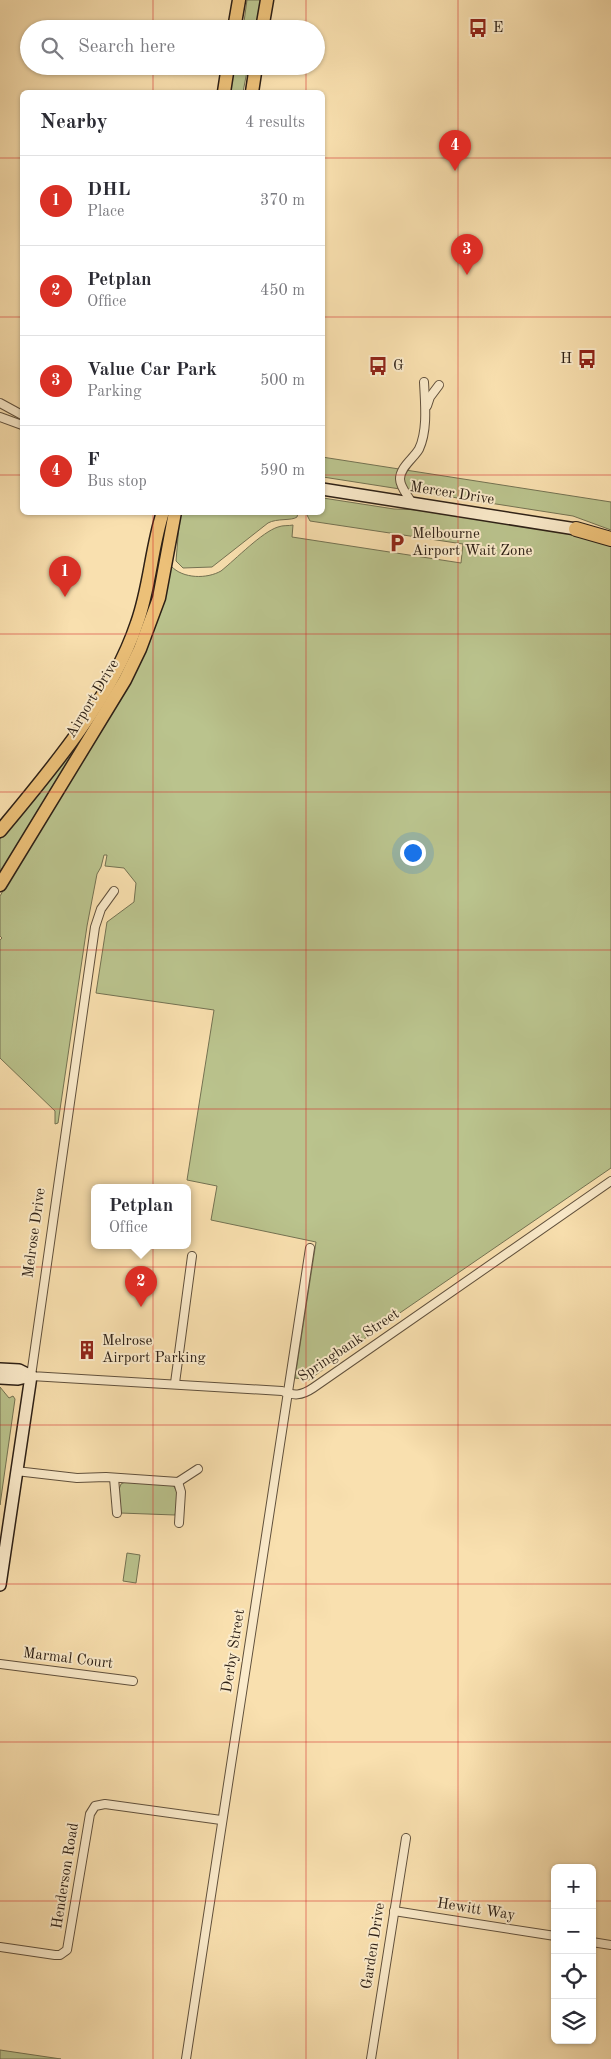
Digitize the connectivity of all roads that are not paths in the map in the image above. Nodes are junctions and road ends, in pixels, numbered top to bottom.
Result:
1 (239, 0) edge
2 (267, 0) edge
3 (236, 20) edge
4 (264, 20) edge
5 (227, 75) edge
6 (255, 75) edge
7 (224, 90) edge
8 (252, 90) edge
9 (424, 382) dead end
10 (439, 385) dead end
11 (0, 403) edge
12 (20, 414) edge
13 (424, 415) junction
14 (0, 417) edge
15 (20, 424) edge
16 (325, 489) edge
17 (412, 503) junction
18 (162, 515) edge
19 (174, 515) edge
20 (576, 529) joint
21 (611, 539) edge
22 (0, 831) edge
23 (0, 885) edge
24 (114, 891) dead end
25 (611, 1181) edge
26 (310, 1248) dead end
27 (192, 1256) dead end
28 (0, 1369) edge
29 (31, 1376) junction
30 (0, 1378) edge
31 (175, 1383) junction
32 (287, 1393) junction
33 (198, 1469) dead end
34 (16, 1470) junction
35 (114, 1478) junction
36 (178, 1482) junction
37 (117, 1513) dead end
38 (179, 1523) dead end
39 (0, 1585) edge
40 (0, 1664) edge
41 (133, 1681) dead end
42 (221, 1820) junction
43 (406, 1838) dead end
44 (394, 1912) junction
45 (551, 1935) edge
46 (596, 1943) edge
47 (611, 1945) edge
48 (0, 1947) edge
49 (186, 2059) edge
50 (370, 2059) edge

1 - 3 main road
2 - 4 main road
5 - 7 main road
6 - 8 main road
9 - 13 street
10 - 13 street
11 - 12 street
13 - 17 street
14 - 15 street
16 - 17 street, Mercer Drive
17 - 20 street, Mercer Drive
18 - 22 main road, Airport Drive
19 - 23 main road, Airport Drive
20 - 21 highway
24 - 29 street, Melrose Drive
25 - 32 street, Springbank Street
26 - 32 street, Derby Street
27 - 31 street
28 - 29 street
29 - 30 street
29 - 31 street, Springbank Street
29 - 34 street, Melrose Drive
31 - 32 street, Springbank Street
32 - 42 street, Derby Street
33 - 36 street
34 - 35 street
34 - 39 street, Melrose Drive
35 - 36 street
35 - 37 street
36 - 38 street
40 - 41 street, Marmal Court
42 - 48 street, Henderson Road
42 - 49 street, Derby Street
43 - 44 street, Garden Drive
44 - 45 street, Hewitt Way
44 - 50 street, Garden Drive
46 - 47 street

